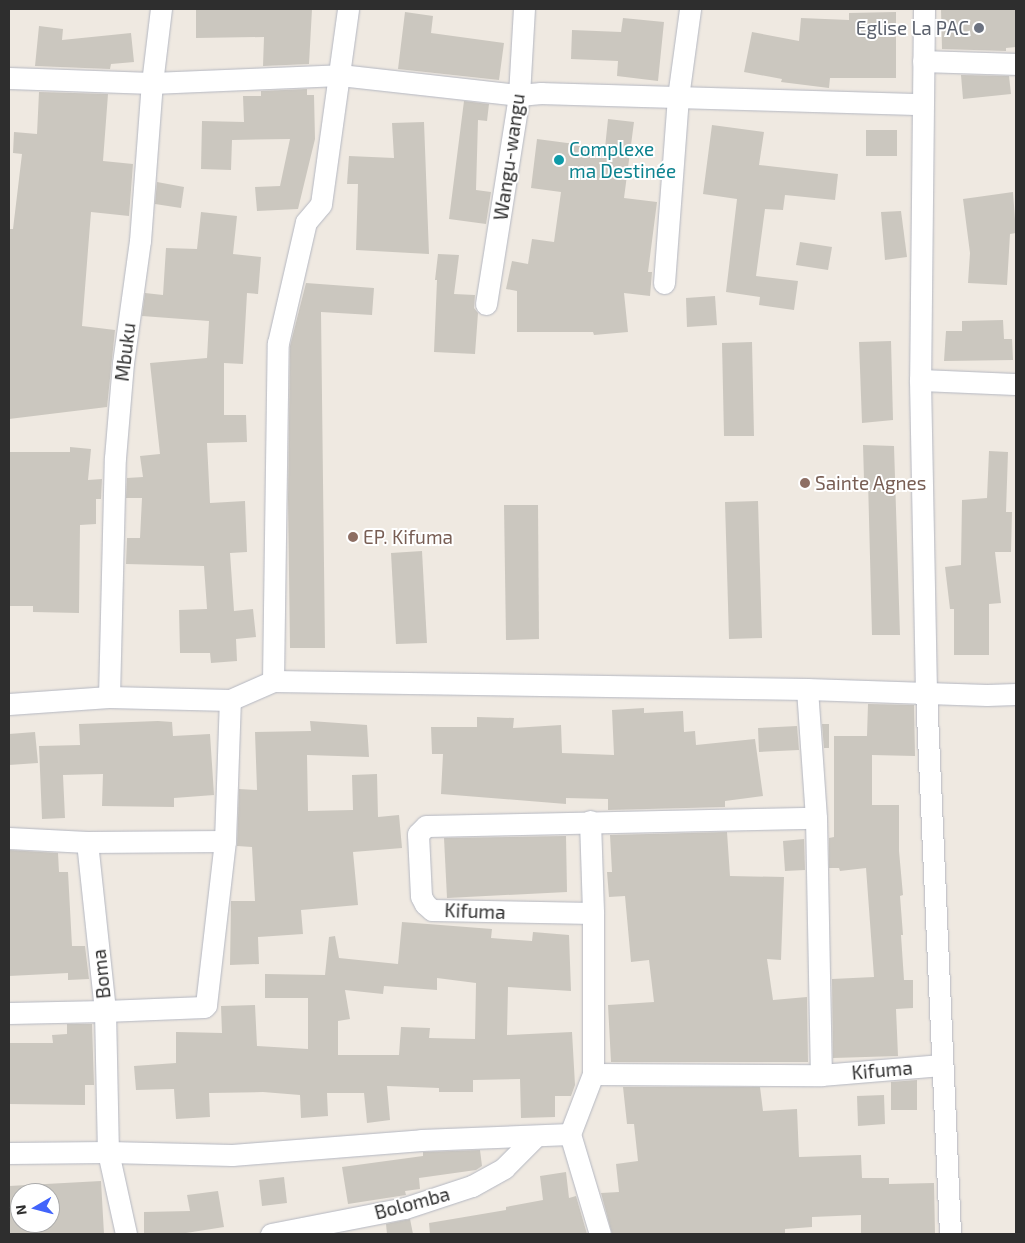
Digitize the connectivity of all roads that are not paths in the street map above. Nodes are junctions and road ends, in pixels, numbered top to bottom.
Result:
1 (162, 9) edge
2 (348, 9) edge
3 (524, 9) edge
4 (690, 9) edge
5 (924, 9) edge
6 (923, 61) junction
7 (1016, 64) edge
8 (340, 75) junction
9 (9, 78) edge
10 (152, 83) junction
11 (519, 95) junction
12 (678, 97) junction
13 (922, 104) junction
14 (664, 283) dead end
15 (486, 304) dead end
16 (920, 380) junction
17 (1016, 384) edge
18 (273, 681) junction
19 (807, 689) junction
20 (926, 692) junction
21 (1016, 694) edge
22 (109, 697) junction
23 (230, 700) junction
24 (9, 704) edge
25 (816, 818) junction
26 (590, 821) junction
27 (9, 838) edge
28 (226, 840) junction
29 (87, 842) junction
30 (593, 913) junction
31 (105, 1011) junction
32 (9, 1013) edge
33 (942, 1064) junction
34 (593, 1074) junction
35 (821, 1075) junction
36 (570, 1134) junction
37 (536, 1136) junction
38 (108, 1152) junction
39 (9, 1153) edge
40 (126, 1234) edge
41 (270, 1234) edge
42 (600, 1234) edge
43 (950, 1234) edge

1 - 10 street, Mbuku
2 - 8 street
3 - 11 street, Wangu-wangu
4 - 12 street
5 - 6 street
6 - 7 street
6 - 13 street
8 - 10 street
8 - 11 street
8 - 18 street
9 - 10 street
10 - 22 street, Mbuku
11 - 12 street
11 - 15 street, Wangu-wangu
12 - 13 street
12 - 14 street
13 - 16 street
16 - 17 street
16 - 20 street
18 - 19 street
18 - 23 street
19 - 20 street
19 - 25 street
20 - 21 street
20 - 33 street
22 - 23 street
22 - 24 street
23 - 28 street
25 - 26 street, Kifuma
25 - 35 street
26 - 30 street
26 - 30 street, Kifuma
27 - 29 street
28 - 29 street
28 - 31 street
29 - 31 street, Boma
30 - 34 street
31 - 32 street, Boma
31 - 38 street
33 - 35 street, Kifuma
33 - 43 street
34 - 35 street, Kifuma
34 - 36 street
36 - 37 street
36 - 42 street
37 - 38 street
37 - 41 street, Bolomba
38 - 39 street
38 - 40 street

